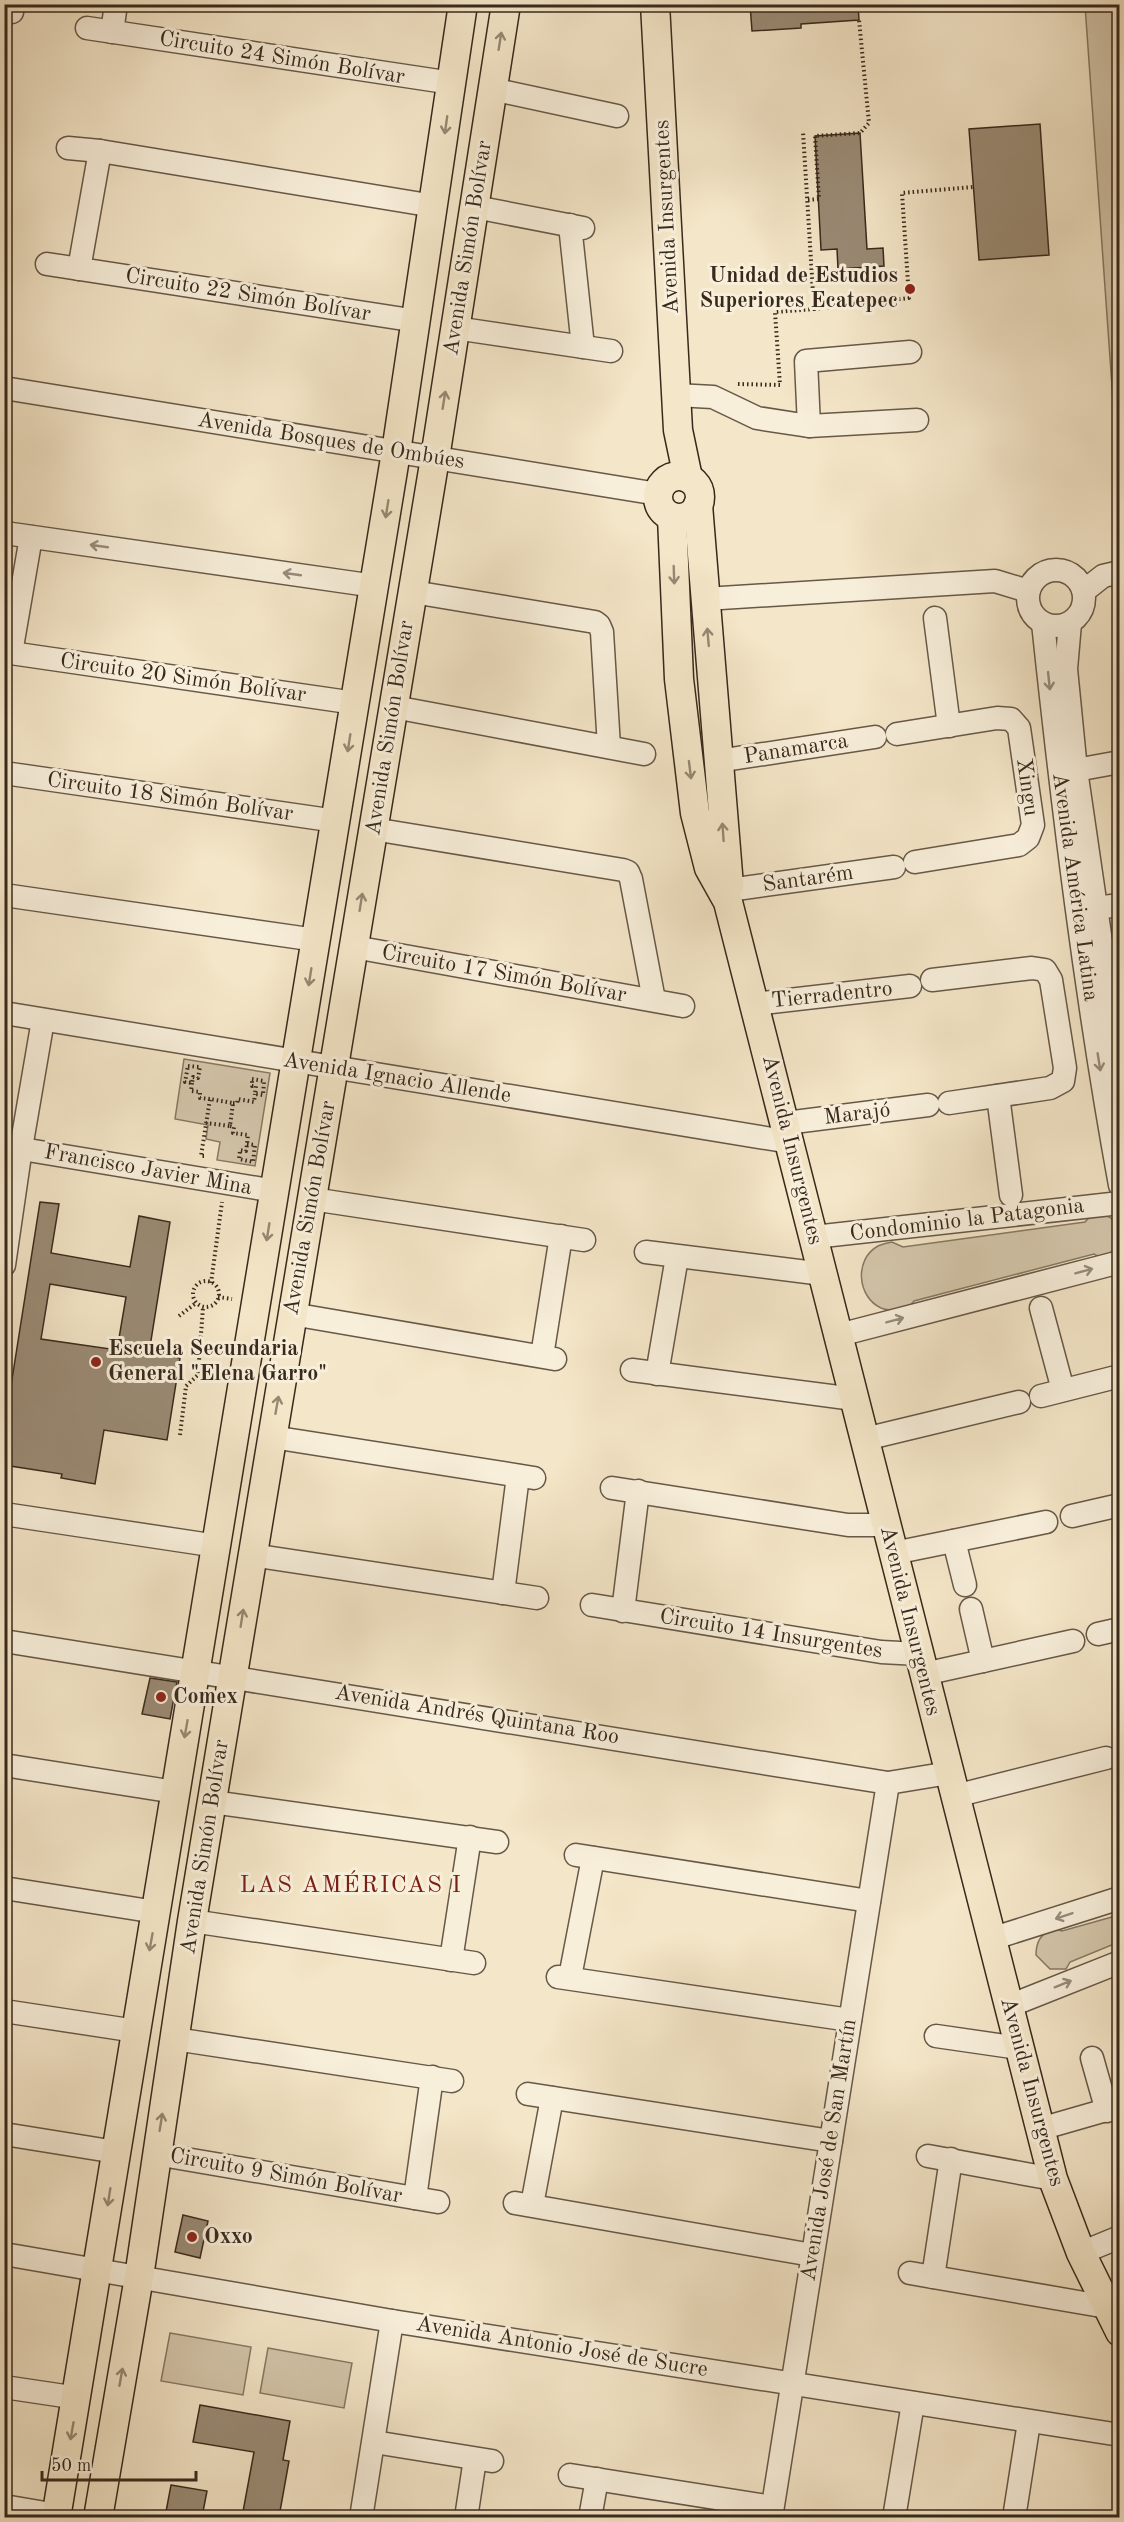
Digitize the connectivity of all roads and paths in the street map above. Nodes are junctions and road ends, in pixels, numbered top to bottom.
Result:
1 (116, 4) edge
2 (463, 4) edge
3 (506, 4) edge
4 (655, 4) edge
5 (859, 20) dead end
6 (87, 28) dead end
7 (112, 32) junction
8 (452, 83) junction
9 (492, 89) junction
10 (617, 116) dead end
11 (803, 132) dead end
12 (68, 148) dead end
13 (100, 151) junction
14 (973, 187) dead end
15 (808, 200) junction
16 (434, 206) junction
17 (475, 207) junction
18 (47, 264) dead end
19 (79, 268) junction
20 (814, 309) junction
21 (417, 321) junction
22 (455, 328) junction
23 (584, 346) junction
24 (611, 351) dead end
25 (910, 352) dead end
26 (736, 384) dead end
27 (4, 388) edge
28 (676, 395) junction
29 (917, 420) dead end
30 (809, 426) junction
31 (396, 452) junction
32 (435, 458) junction
33 (672, 492) junction
34 (5, 533) edge
35 (31, 537) junction
36 (1119, 572) edge
37 (375, 586) junction
38 (1028, 591) junction
39 (1084, 591) junction
40 (413, 592) junction
41 (705, 599) junction
42 (935, 618) dead end
43 (1043, 623) junction
44 (1070, 623) junction
45 (8, 652) edge
46 (355, 703) junction
47 (394, 707) junction
48 (948, 726) junction
49 (886, 735) joint
50 (609, 747) junction
51 (644, 754) dead end
52 (718, 760) junction
53 (1119, 762) edge
54 (4, 773) edge
55 (1068, 776) junction
56 (1028, 788) junction
57 (336, 822) junction
58 (373, 829) junction
59 (904, 864) joint
60 (726, 894) junction
61 (4, 895) edge
62 (1119, 905) edge
63 (1095, 908) junction
64 (316, 940) junction
65 (354, 947) junction
66 (932, 980) dead end
67 (910, 986) dead end
68 (654, 1000) junction
69 (754, 1004) junction
70 (683, 1006) dead end
71 (4, 1013) edge
72 (1093, 1019) junction
73 (43, 1020) junction
74 (1057, 1023) junction
75 (1118, 1048) edge
76 (296, 1062) junction
77 (333, 1068) junction
78 (1119, 1072) edge
79 (192, 1083) junction
80 (255, 1094) junction
81 (998, 1096) junction
82 (210, 1099) junction
83 (233, 1103) junction
84 (206, 1123) junction
85 (230, 1126) junction
86 (788, 1132) junction
87 (247, 1144) junction
88 (13, 1147) edge
89 (210, 1157) dead end
90 (225, 1183) junction
91 (1119, 1185) edge
92 (275, 1191) junction
93 (1011, 1195) dead end
94 (312, 1199) junction
95 (1119, 1203) edge
96 (561, 1236) junction
97 (814, 1238) junction
98 (584, 1240) dead end
99 (646, 1252) dead end
100 (677, 1257) junction
101 (1119, 1262) edge
102 (4, 1265) edge
103 (823, 1275) junction
104 (211, 1283) junction
105 (196, 1303) junction
106 (203, 1307) junction
107 (1041, 1308) dead end
108 (292, 1314) junction
109 (178, 1316) dead end
110 (839, 1335) junction
111 (246, 1366) junction
112 (632, 1370) dead end
113 (283, 1373) junction
114 (657, 1374) junction
115 (1119, 1378) edge
116 (854, 1399) junction
117 (1019, 1402) dead end
118 (180, 1435) dead end
119 (272, 1437) junction
120 (865, 1439) junction
121 (612, 1488) dead end
122 (638, 1491) junction
123 (1119, 1505) edge
124 (4, 1514) edge
125 (1072, 1516) dead end
126 (1046, 1522) dead end
127 (885, 1525) junction
128 (954, 1541) junction
129 (217, 1546) junction
130 (894, 1553) junction
131 (252, 1555) junction
132 (965, 1585) dead end
133 (503, 1593) junction
134 (537, 1598) dead end
135 (592, 1605) dead end
136 (971, 1609) dead end
137 (623, 1611) junction
138 (4, 1641) edge
139 (1073, 1641) dead end
140 (983, 1661) junction
141 (922, 1664) junction
142 (196, 1671) junction
143 (232, 1676) junction
144 (1106, 1758) dead end
145 (4, 1765) edge
146 (888, 1783) junction
147 (952, 1784) junction
148 (175, 1792) junction
149 (212, 1802) junction
150 (470, 1837) junction
151 (497, 1842) dead end
152 (4, 1888) edge
153 (1119, 1898) edge
154 (869, 1901) junction
155 (156, 1912) junction
156 (192, 1920) junction
157 (991, 1939) junction
158 (451, 1960) junction
159 (1119, 1962) edge
160 (474, 1963) dead end
161 (1009, 2006) junction
162 (4, 2011) edge
163 (850, 2020) junction
164 (136, 2031) junction
165 (936, 2036) dead end
166 (175, 2039) junction
167 (1019, 2048) junction
168 (1092, 2058) dead end
169 (528, 2094) dead end
170 (552, 2098) junction
171 (1113, 2108) edge
172 (1040, 2129) junction
173 (4, 2134) edge
174 (831, 2141) junction
175 (116, 2152) junction
176 (156, 2154) junction
177 (928, 2156) dead end
178 (951, 2159) junction
179 (1053, 2179) junction
180 (415, 2198) junction
181 (438, 2202) dead end
182 (1119, 2237) edge
183 (1080, 2253) junction
184 (4, 2254) edge
185 (812, 2255) junction
186 (98, 2270) junction
187 (910, 2273) dead end
188 (139, 2277) junction
189 (933, 2277) junction
190 (392, 2321) junction
191 (1116, 2323) edge
192 (792, 2383) junction
193 (4, 2386) edge
194 (78, 2398) junction
195 (913, 2403) junction
196 (1029, 2422) junction
197 (1119, 2435) edge
198 (374, 2442) junction
199 (570, 2475) dead end
200 (597, 2479) junction
201 (4, 2506) edge
202 (772, 2512) edge
203 (57, 2516) edge
204 (98, 2517) edge
205 (361, 2517) edge
206 (466, 2517) edge
207 (590, 2517) edge
208 (894, 2517) edge
209 (1014, 2517) edge

1 - 7 street
2 - 8 main road, Avenida Simón Bolívar
9 -> 3 main road, Avenida Simón Bolívar
4 - 28 main road, Avenida Insurgentes
5 - 15 path
6 - 7 street, Circuito 24 Simón Bolívar
7 - 8 street, Circuito 24 Simón Bolívar
8 -> 16 main road, Avenida Simón Bolívar
9 - 10 street
9 - 17 main road, Avenida Simón Bolívar
11 - 15 path
12 - 13 street
13 - 16 street
13 - 19 street
14 - 20 path
15 - 20 path
16 - 21 main road, Avenida Simón Bolívar
17 - 22 main road, Avenida Simón Bolívar
17 - 23 street
18 - 19 street, Circuito 22 Simón Bolívar
19 - 21 street, Circuito 22 Simón Bolívar
20 - 26 path
21 - 31 main road, Avenida Simón Bolívar
22 - 23 street
32 -> 22 main road, Avenida Simón Bolívar
23 - 24 street
25 - 30 street
27 - 31 street, Avenida Bosques de Ombúes
28 - 30 street
28 - 33 main road, Avenida Insurgentes
29 - 30 street
31 - 32 street, Avenida Bosques de Ombúes
31 -> 37 main road, Avenida Simón Bolívar
32 - 33 street, Avenida Bosques de Ombúes
32 - 40 main road, Avenida Simón Bolívar
33 - 41 main road, Avenida Insurgentes
33 -> 60 main road, Avenida Insurgentes
34 - 35 street
37 -> 35 street
35 - 45 street, Circuito 20 Simón Bolívar
36 - 39 street
37 - 46 main road, Avenida Simón Bolívar
38 - 39 street
38 - 41 street
38 - 43 street, Avenida América Latina
39 - 44 street, Avenida América Latina
40 - 47 main road, Avenida Simón Bolívar
40 - 50 street
52 -> 41 main road, Avenida Insurgentes
42 - 48 street
43 - 44 street
43 -> 55 street, Avenida América Latina
44 - 55 street, Avenida América Latina
45 - 46 street, Circuito 20 Simón Bolívar
46 -> 57 main road, Avenida Simón Bolívar
47 - 50 street
47 - 58 main road, Avenida Simón Bolívar
48 - 49 street, Xingu
48 - 56 street, Xingu
49 - 52 street, Panamarca
50 - 51 street
60 -> 52 main road, Avenida Insurgentes
53 - 55 street
54 - 57 street, Circuito 18 Simón Bolívar
55 - 56 street
55 - 63 street, Avenida América Latina
55 - 72 street, Avenida América Latina
56 - 59 street, Xingu
57 - 64 main road, Avenida Simón Bolívar
65 -> 58 main road, Avenida Simón Bolívar
58 - 68 street, Circuito 17 Simón Bolívar
59 - 60 street, Santarém
60 - 69 main road, Avenida Insurgentes
61 - 64 street
62 - 63 street
63 - 75 street, Avenida América Latina
64 -> 76 main road, Avenida Simón Bolívar
65 - 68 street, Circuito 17 Simón Bolívar
65 - 77 main road, Avenida Simón Bolívar
66 - 74 street
67 - 69 street, Tierradentro
68 - 70 street, Circuito 17 Simón Bolívar
69 - 86 main road, Avenida Insurgentes
71 - 73 street, Avenida Ignacio Allende
72 - 74 street
72 -> 91 street, Avenida América Latina
73 - 76 street, Avenida Ignacio Allende
73 - 88 street
74 - 81 street, Marajó
75 - 78 street, Avenida América Latina
76 - 77 street, Avenida Ignacio Allende
76 - 92 main road, Avenida Simón Bolívar
77 - 86 street, Avenida Ignacio Allende
77 - 94 main road, Avenida Simón Bolívar
79 - 79 path
79 - 82 path
80 - 80 path
80 - 83 path
81 - 86 street, Marajó
81 - 93 street
82 - 83 path
82 - 84 path
83 - 85 path
84 - 85 path
84 - 89 path
85 - 87 path
86 - 97 main road, Avenida Insurgentes
87 - 87 path
88 - 90 street, Francisco Javier Mina
88 - 102 street
90 - 92 street, Francisco Javier Mina
90 - 104 path
92 -> 111 main road, Avenida Simón Bolívar
94 - 96 street
94 - 108 main road, Avenida Simón Bolívar
95 - 97 street, Condominio la Patagonia
96 - 98 street
96 - 108 street
97 - 103 main road, Avenida Insurgentes
99 - 100 street
100 - 103 street
100 - 114 street
110 -> 101 street
103 - 110 main road, Avenida Insurgentes
104 - 105 path
104 - 106 path
105 - 106 path
105 - 109 path
106 - 118 path
107 - 115 street
108 - 113 main road, Avenida Simón Bolívar
110 - 116 main road, Avenida Insurgentes
111 - 113 main road
111 - 129 main road, Avenida Simón Bolívar
112 - 114 street
119 -> 113 main road, Avenida Simón Bolívar
114 - 116 street
116 - 120 main road, Avenida Insurgentes
117 - 120 street
119 - 131 main road, Avenida Simón Bolívar
119 - 133 street
120 - 127 main road, Avenida Insurgentes
121 - 122 street
122 - 127 street
122 - 137 street
123 - 125 street
124 - 129 street
126 - 128 street
127 - 130 main road, Avenida Insurgentes
128 - 130 street
128 - 132 street
129 - 142 main road, Avenida Simón Bolívar
130 - 141 main road, Avenida Insurgentes
131 - 133 street
143 -> 131 main road, Avenida Simón Bolívar
133 - 134 street
135 - 137 street, Circuito 14 Insurgentes
136 - 140 street
137 - 141 street, Circuito 14 Insurgentes
138 - 142 street, Avenida Andrés Quintana Roo
139 - 140 street, Circuito 14 Insurgentes
140 - 141 street, Circuito 14 Insurgentes
141 - 147 main road, Avenida Insurgentes
142 - 143 street, Avenida Andrés Quintana Roo
142 -> 148 main road, Avenida Simón Bolívar
143 - 146 street, Avenida Andrés Quintana Roo
143 - 149 main road, Avenida Simón Bolívar
144 - 147 street, Avenida Andrés Quintana Roo
145 - 148 street
146 - 147 street, Avenida Andrés Quintana Roo
146 - 154 street, Avenida José de San Martín
147 - 157 main road, Avenida Insurgentes
148 - 155 main road, Avenida Simón Bolívar
149 - 150 street
149 - 156 main road, Avenida Simón Bolívar
150 - 151 street
150 - 158 street
152 - 155 street
153 -> 157 street
154 - 163 street, Avenida José de San Martín
154 - 163 street
155 -> 164 main road, Avenida Simón Bolívar
156 - 158 street
156 - 166 main road, Avenida Simón Bolívar
157 - 161 main road, Avenida Insurgentes
158 - 160 street
161 -> 159 street
161 - 167 main road, Avenida Insurgentes
162 - 164 street
163 - 174 street, Avenida José de San Martín
164 - 175 main road, Avenida Simón Bolívar
165 - 167 street
176 -> 166 main road, Avenida Simón Bolívar
166 - 180 street, Circuito 9 Simón Bolívar
167 - 172 main road, Avenida Insurgentes
168 - 171 street
169 - 170 street
170 - 174 street
170 - 185 street
171 - 172 street
172 - 179 main road, Avenida Insurgentes
173 - 175 street
174 - 185 street, Avenida José de San Martín
175 -> 186 main road, Avenida Simón Bolívar
176 - 180 street, Circuito 9 Simón Bolívar
176 - 188 main road, Avenida Simón Bolívar
177 - 178 street
178 - 179 street
178 - 189 street
179 - 183 main road, Avenida Insurgentes
180 - 181 street, Circuito 9 Simón Bolívar
182 - 183 street
183 - 191 main road, Avenida Insurgentes
184 - 186 street, Avenida Antonio José de Sucre
185 - 192 street, Avenida José de San Martín
186 - 188 street, Avenida Antonio José de Sucre
186 - 194 main road, Avenida Simón Bolívar
187 - 189 street
188 - 190 street, Avenida Antonio José de Sucre
204 -> 188 main road, Avenida Simón Bolívar
189 - 191 street
190 - 192 street, Avenida Antonio José de Sucre
190 - 198 street
192 - 195 street, Avenida Antonio José de Sucre
192 - 202 street, Avenida José de San Martín
193 - 194 street
194 -> 203 main road, Avenida Simón Bolívar
195 - 196 street, Avenida Antonio José de Sucre
195 - 208 street
196 - 197 street, Avenida Antonio José de Sucre
196 - 209 street
198 - 205 street
198 - 206 street
199 - 200 street
200 - 202 street
200 - 207 street
201 - 203 street

